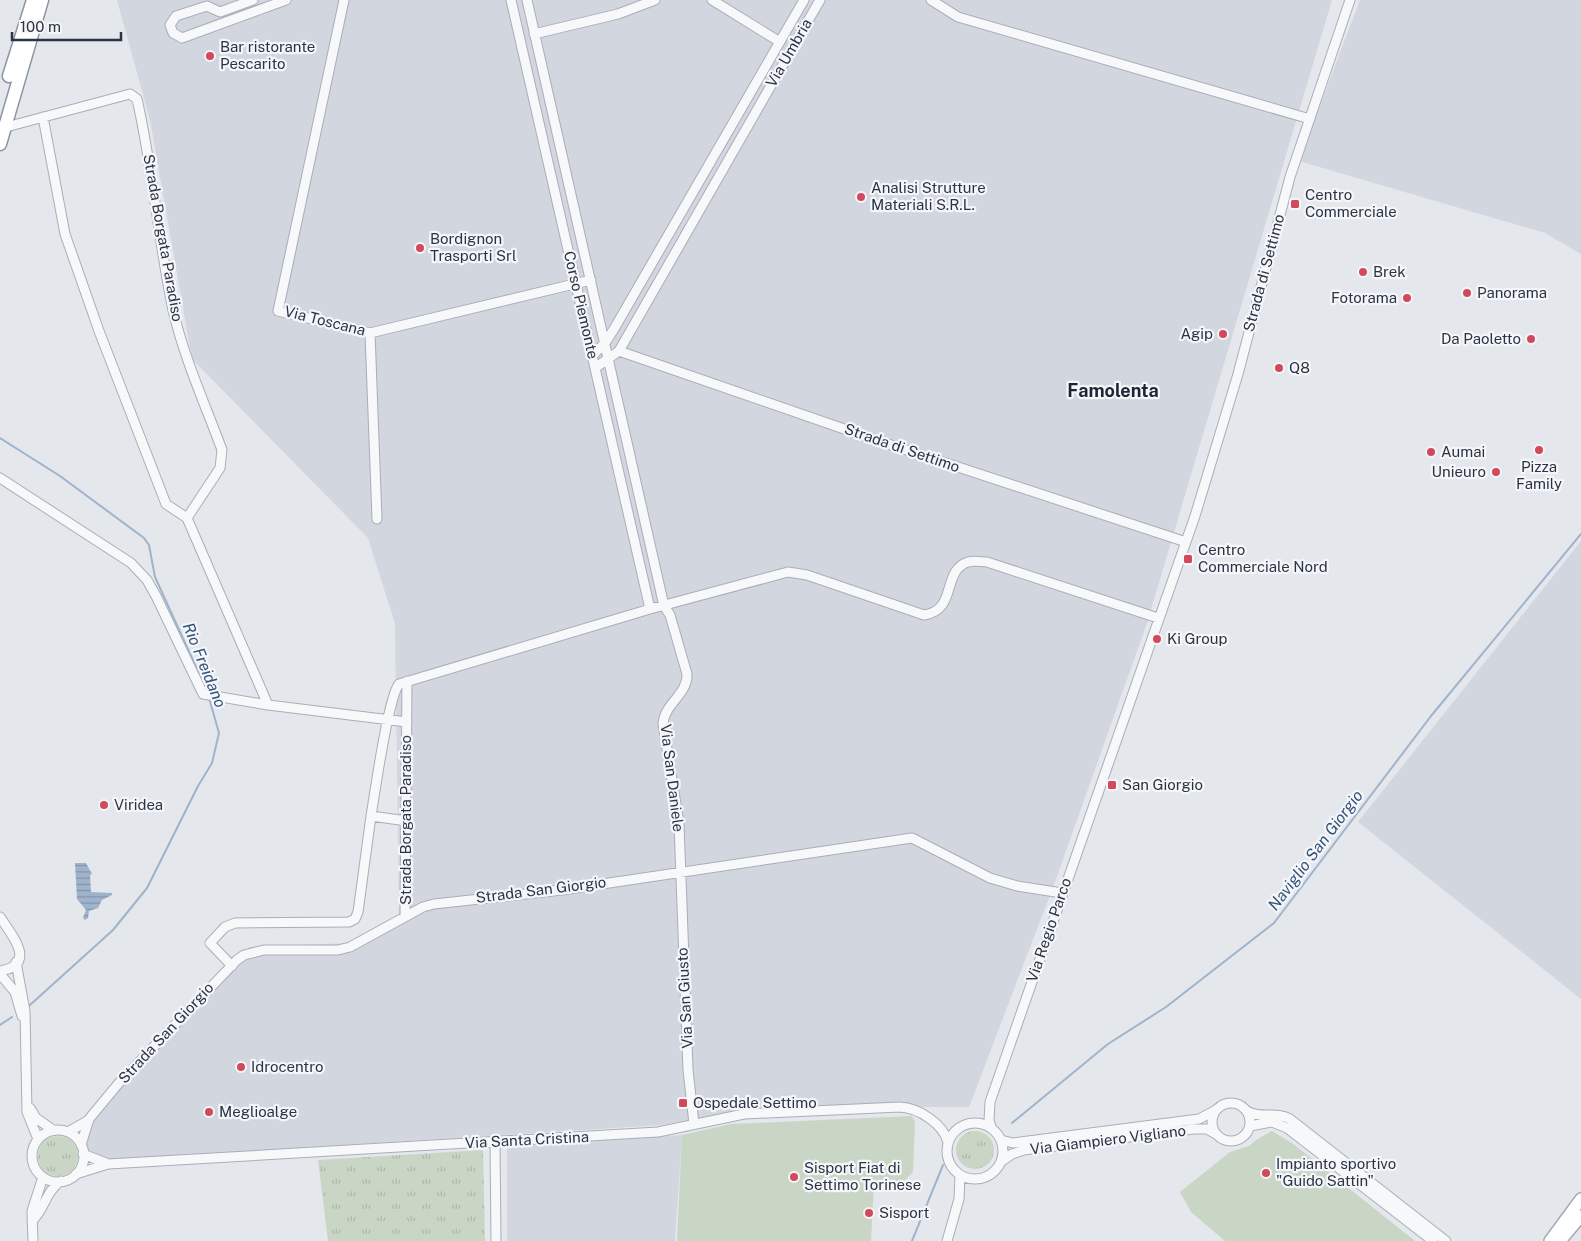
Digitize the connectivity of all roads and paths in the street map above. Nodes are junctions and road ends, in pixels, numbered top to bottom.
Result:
1 (32, 0) edge
2 (42, 0) edge
3 (216, 0) edge
4 (253, 0) edge
5 (286, 0) edge
6 (344, 0) edge
7 (511, 0) edge
8 (527, 0) edge
9 (655, 0) edge
10 (712, 0) edge
11 (804, 0) edge
12 (820, 0) edge
13 (931, 0) edge
14 (1350, 0) edge
15 (220, 12) junction
16 (224, 22) junction
17 (534, 34) junction
18 (780, 42) junction
19 (538, 54) junction
20 (524, 58) junction
21 (747, 99) junction
22 (550, 102) junction
23 (535, 106) junction
24 (759, 106) junction
25 (0, 110) edge
26 (43, 117) junction
27 (1310, 119) junction
28 (10, 126) dead end
29 (0, 144) edge
30 (710, 164) junction
31 (720, 170) junction
32 (651, 266) junction
33 (664, 271) junction
34 (590, 280) junction
35 (576, 284) junction
36 (370, 333) junction
37 (605, 343) junction
38 (619, 352) junction
39 (592, 355) junction
40 (610, 360) junction
41 (595, 368) junction
42 (0, 478) edge
43 (187, 518) junction
44 (377, 519) dead end
45 (647, 528) junction
46 (632, 532) junction
47 (1186, 542) junction
48 (664, 606) junction
49 (650, 610) junction
50 (1158, 618) junction
51 (407, 681) junction
52 (268, 705) junction
53 (388, 720) junction
54 (407, 722) junction
55 (1111, 752) joint
56 (371, 816) junction
57 (407, 821) junction
58 (680, 872) junction
59 (1062, 893) junction
60 (0, 917) edge
61 (405, 917) junction
62 (0, 929) edge
63 (10, 932) junction
64 (16, 962) junction
65 (232, 966) junction
66 (0, 973) edge
67 (24, 1026) junction
68 (27, 1103) junction
69 (988, 1109) junction
70 (1216, 1110) junction
71 (1247, 1111) junction
72 (89, 1120) junction
73 (975, 1123) junction
74 (694, 1124) junction
75 (938, 1126) junction
76 (962, 1126) junction
77 (1250, 1126) junction
78 (992, 1129) junction
79 (53, 1130) junction
80 (68, 1132) junction
81 (1216, 1134) junction
82 (38, 1139) junction
83 (1001, 1140) junction
84 (495, 1142) junction
85 (948, 1142) junction
86 (82, 1150) junction
87 (1002, 1161) junction
88 (108, 1164) junction
89 (76, 1174) junction
90 (960, 1175) junction
91 (42, 1177) junction
92 (973, 1180) junction
93 (61, 1181) junction
94 (959, 1199) junction
95 (1581, 1199) edge
96 (1581, 1216) edge
97 (32, 1221) junction
98 (33, 1241) edge
99 (496, 1241) edge
100 (947, 1241) edge
101 (1433, 1241) edge
102 (1446, 1241) edge
103 (1550, 1241) edge
104 (1560, 1241) edge

1 - 25 highway
2 - 29 highway
3 - 15 street
4 - 15 street
5 - 16 street
6 - 36 street, Via Toscana
7 - 20 street, Corso Piemonte
8 - 17 street, Corso Piemonte
9 - 17 street
10 - 18 street, Via Umbria
11 - 18 street, Via Umbria
12 - 24 street, Via Umbria
13 - 27 street
14 - 27 street, Strada di Settimo
15 - 16 street
15 - 16 street
17 - 19 street, Corso Piemonte
18 - 21 street, Via Umbria
19 - 20 street
19 - 22 street, Corso Piemonte
20 - 23 street, Corso Piemonte
21 - 24 street
21 - 30 street, Via Umbria
22 - 23 street
22 - 34 street, Corso Piemonte
23 - 35 street, Corso Piemonte
24 - 31 street, Via Umbria
26 - 28 street, Strada Borgata Paradiso
26 - 43 street
26 - 43 street, Strada Borgata Paradiso
27 - 47 street, Strada di Settimo
30 - 31 street
30 - 32 street, Via Umbria
31 - 33 street, Via Umbria
32 - 33 street
32 - 37 street, Via Umbria
33 - 38 street, Via Umbria
34 - 35 street, Via Toscana
34 - 37 street, Corso Piemonte
35 - 36 street, Via Toscana
35 - 39 street, Corso Piemonte
36 - 44 street
37 - 39 street, Via Umbria
37 - 40 street, Corso Piemonte
38 - 40 street, Via Umbria
38 - 47 street, Strada di Settimo
39 - 41 street, Corso Piemonte
40 - 41 street, Via Umbria
40 - 45 street, Corso Piemonte
41 - 46 street, Corso Piemonte
42 - 52 street, Strada Borgata Paradiso
43 - 52 street
45 - 46 street
45 - 48 street, Corso Piemonte
46 - 49 street, Corso Piemonte
47 - 50 street, Strada di Settimo
48 - 49 street
48 - 50 street
48 - 58 street, Via San Daniele
49 - 51 street
50 - 55 street, Strada di Settimo
51 - 53 street
51 - 54 street, Strada Borgata Paradiso
52 - 53 street, Strada Borgata Paradiso
53 - 54 street, Strada Borgata Paradiso
53 - 56 street
54 - 57 street, Strada Borgata Paradiso
55 - 59 street, Via Regio Parco
56 - 57 street
56 - 65 street
57 - 61 street, Strada Borgata Paradiso
58 - 59 street, Strada San Giorgio
58 - 61 street, Strada San Giorgio
58 - 74 street, Via San Giusto
59 - 69 street, Via Regio Parco
60 - 63 street
61 - 65 street, Strada San Giorgio
62 - 63 street
63 - 64 street
64 - 66 street
64 - 67 street
65 - 72 street, Strada San Giorgio
66 - 67 street
67 - 68 street
68 - 79 street
68 - 82 street
69 - 73 street, Via Regio Parco
69 - 78 street
70 - 71 street
70 - 81 street
70 - 83 street, Via Giampiero Vigliano
71 - 77 street
71 - 102 street
72 - 80 street, Strada San Giorgio
72 - 86 street, Strada San Giorgio
73 - 76 street
73 - 78 street
74 - 75 street, Via Santa Cristina
74 - 84 street, Via Santa Cristina
75 - 76 street
75 - 85 street, Via Santa Cristina
76 - 85 street
77 - 81 street
77 - 101 street
78 - 83 street
79 - 80 street
79 - 82 street
80 - 86 street
81 - 87 street, Via Giampiero Vigliano
82 - 91 street
83 - 87 street
84 - 88 street, Via Santa Cristina
84 - 99 street
85 - 90 street
86 - 88 street, Via Santa Cristina
86 - 89 street
87 - 92 street
88 - 89 street, Via Santa Cristina
89 - 93 street
90 - 92 street
90 - 94 street
91 - 93 street
91 - 97 street
92 - 94 street
93 - 97 street
94 - 100 street
95 - 103 main road
96 - 104 main road
97 - 98 street

